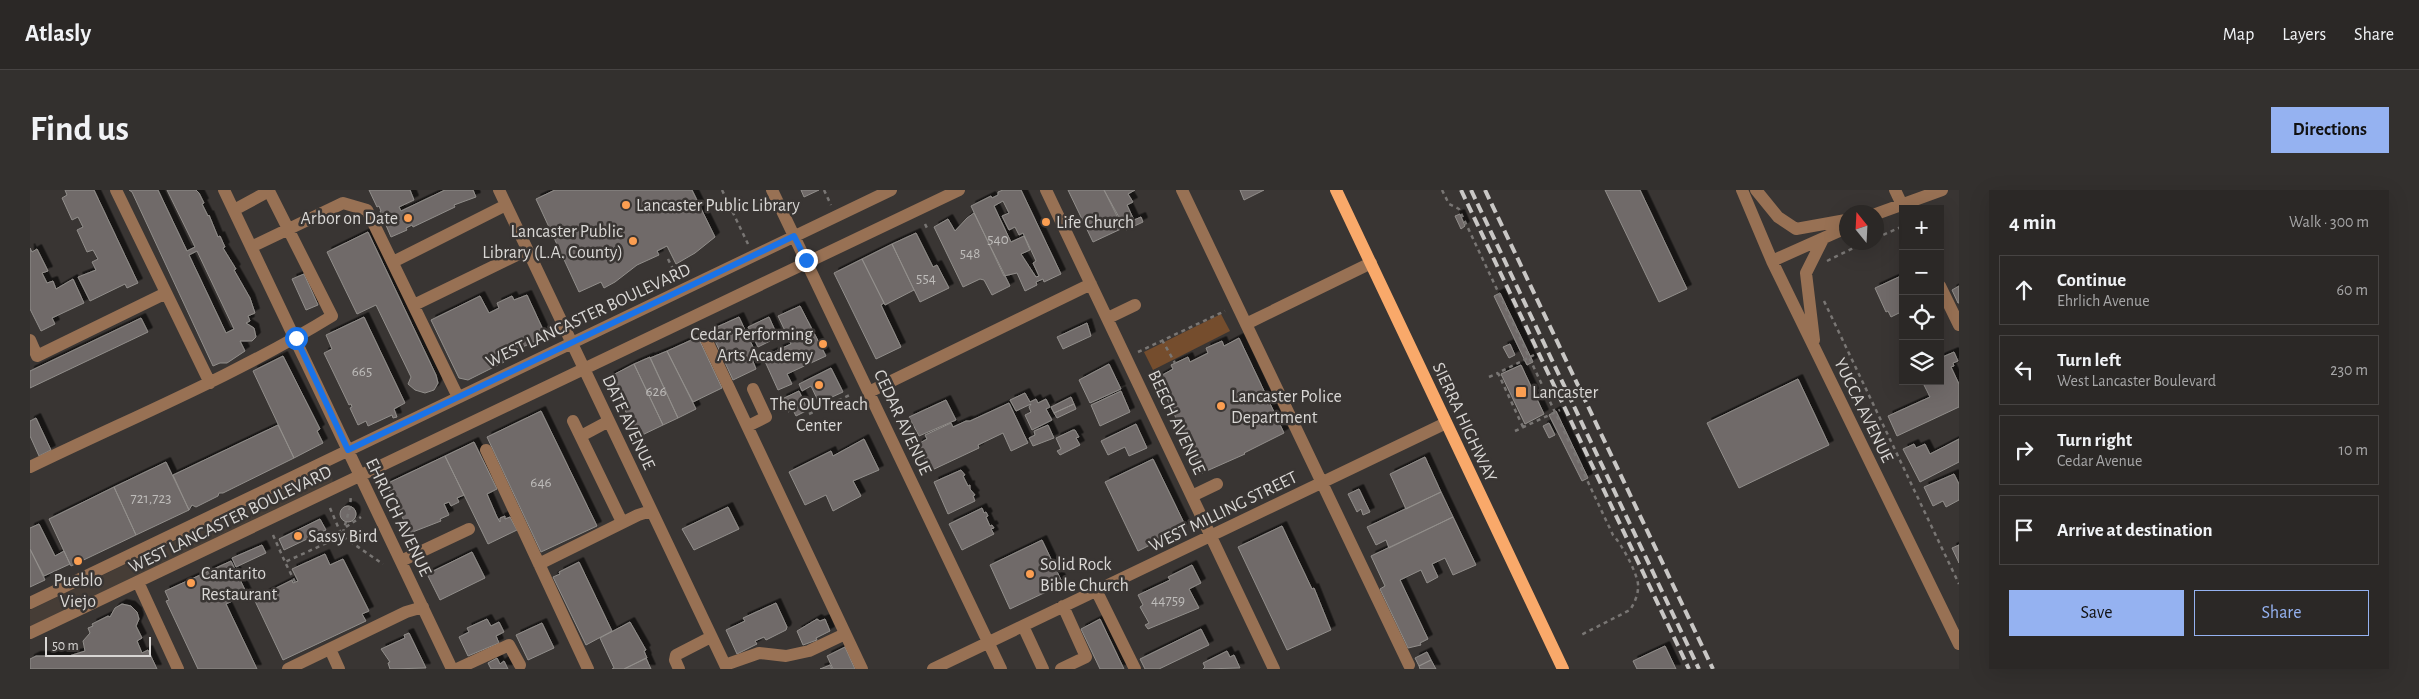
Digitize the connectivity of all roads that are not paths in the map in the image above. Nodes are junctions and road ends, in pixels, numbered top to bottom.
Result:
1 (116, 190) edge
2 (224, 190) edge
3 (499, 190) edge
4 (772, 190) edge
5 (891, 190) edge
6 (959, 190) edge
7 (1046, 190) edge
8 (1182, 190) edge
9 (1336, 190) edge
10 (1742, 190) edge
11 (1756, 190) edge
12 (1895, 190) edge
13 (1942, 190) edge
14 (506, 205) junction
15 (1902, 205) edge
16 (1905, 205) edge
17 (1899, 207) edge
18 (234, 210) junction
19 (1884, 211) edge
20 (1839, 221) edge
21 (288, 230) junction
22 (1839, 231) edge
23 (794, 236) junction
24 (1823, 238) junction
25 (251, 247) junction
26 (528, 250) junction
27 (1772, 261) junction
28 (393, 262) junction
29 (807, 263) junction
30 (1371, 263) junction
31 (1091, 284) junction
32 (166, 293) junction
33 (1944, 294) edge
34 (414, 305) junction
35 (1134, 305) dead end
36 (1108, 318) junction
37 (1246, 324) junction
38 (1959, 325) edge
39 (296, 338) junction
40 (706, 339) dead end
41 (30, 340) edge
42 (572, 342) junction
43 (1815, 350) junction
44 (585, 370) junction
45 (210, 383) junction
46 (753, 389) dead end
47 (869, 392) junction
48 (458, 396) junction
49 (573, 421) dead end
50 (609, 421) junction
51 (1446, 423) junction
52 (748, 426) junction
53 (580, 436) junction
54 (348, 450) junction
55 (486, 450) dead end
56 (30, 468) edge
57 (360, 476) junction
58 (1323, 482) junction
59 (1217, 484) dead end
60 (1192, 496) junction
61 (651, 511) junction
62 (622, 522) junction
63 (469, 529) dead end
64 (1211, 536) junction
65 (401, 561) junction
66 (539, 564) junction
67 (138, 582) junction
68 (1096, 590) junction
69 (30, 603) edge
70 (1063, 606) junction
71 (423, 607) junction
72 (1023, 626) junction
73 (30, 633) edge
74 (845, 634) junction
75 (711, 637) junction
76 (989, 642) junction
77 (1959, 644) edge
78 (330, 650) junction
79 (520, 665) dead end
80 (1409, 665) dead end
81 (726, 667) edge
82 (178, 669) edge
83 (288, 669) edge
84 (339, 669) edge
85 (452, 669) edge
86 (457, 669) edge
87 (588, 669) edge
88 (679, 669) edge
89 (862, 669) edge
90 (933, 669) edge
91 (1001, 669) edge
92 (1043, 669) edge
93 (1062, 669) edge
94 (1135, 669) edge
95 (1274, 669) edge
96 (1563, 669) edge

1 - 32 street
2 - 18 street, EHRLICH AVENUE
3 - 14 street, DATE AVENUE
4 - 23 street, CEDAR AVENUE
5 - 23 street, WEST LANCASTER BOULEVARD
6 - 29 street, WEST LANCASTER BOULEVARD
7 - 31 street, BEECH AVENUE
8 - 37 street
9 - 30 main road, SIERRA HIGHWAY
10 - 27 street, YUCCA AVENUE
11 - 20 street
12 - 15 street
13 - 16 street
14 - 26 street, DATE AVENUE
14 - 28 street
17 - 19 street
18 - 21 street
18 - 25 street, EHRLICH AVENUE
21 - 25 street
21 - 28 street
21 - 39 street
22 - 24 street
23 - 29 street, CEDAR AVENUE
23 - 42 street, WEST LANCASTER BOULEVARD
24 - 27 street
24 - 43 street
25 - 39 street, EHRLICH AVENUE
26 - 34 street
26 - 42 street, DATE AVENUE
27 - 43 street, YUCCA AVENUE
28 - 34 street
29 - 44 street, WEST LANCASTER BOULEVARD
29 - 47 street, CEDAR AVENUE
30 - 37 street
30 - 51 main road, SIERRA HIGHWAY
31 - 36 street, BEECH AVENUE
31 - 47 street
32 - 41 street
32 - 45 street
33 - 38 street
34 - 48 street
35 - 36 street
36 - 60 street, BEECH AVENUE
37 - 58 street
39 - 45 street
39 - 54 street, EHRLICH AVENUE
40 - 52 street
42 - 44 street, DATE AVENUE
42 - 48 street, WEST LANCASTER BOULEVARD
43 - 77 street, YUCCA AVENUE
44 - 50 street, DATE AVENUE
44 - 57 street, WEST LANCASTER BOULEVARD
45 - 56 street
46 - 52 street
47 - 76 street, CEDAR AVENUE
48 - 54 street, WEST LANCASTER BOULEVARD
49 - 53 street
50 - 53 street
50 - 61 street, DATE AVENUE
51 - 58 street, WEST MILLING STREET
51 - 96 main road, SIERRA HIGHWAY
52 - 74 street
53 - 62 street
54 - 57 street, EHRLICH AVENUE
54 - 69 street, WEST LANCASTER BOULEVARD
55 - 66 street
57 - 65 street, EHRLICH AVENUE
57 - 67 street, WEST LANCASTER BOULEVARD
58 - 64 street, WEST MILLING STREET
58 - 80 street
59 - 60 street
60 - 64 street, BEECH AVENUE
61 - 62 street
61 - 75 street, DATE AVENUE
62 - 66 street
63 - 65 street
64 - 68 street, WEST MILLING STREET
64 - 95 street, BEECH AVENUE
65 - 71 street, EHRLICH AVENUE
66 - 87 street
67 - 73 street, WEST LANCASTER BOULEVARD
67 - 82 street
68 - 70 street, WEST MILLING STREET
68 - 94 street
70 - 72 street, WEST MILLING STREET
70 - 93 street
71 - 78 street
71 - 85 street, EHRLICH AVENUE
72 - 76 street, WEST MILLING STREET
72 - 92 street
74 - 81 street
74 - 89 street
75 - 81 street, DATE AVENUE
75 - 88 street
76 - 90 street, WEST MILLING STREET
76 - 91 street, CEDAR AVENUE
78 - 83 street
78 - 84 street
79 - 86 street

